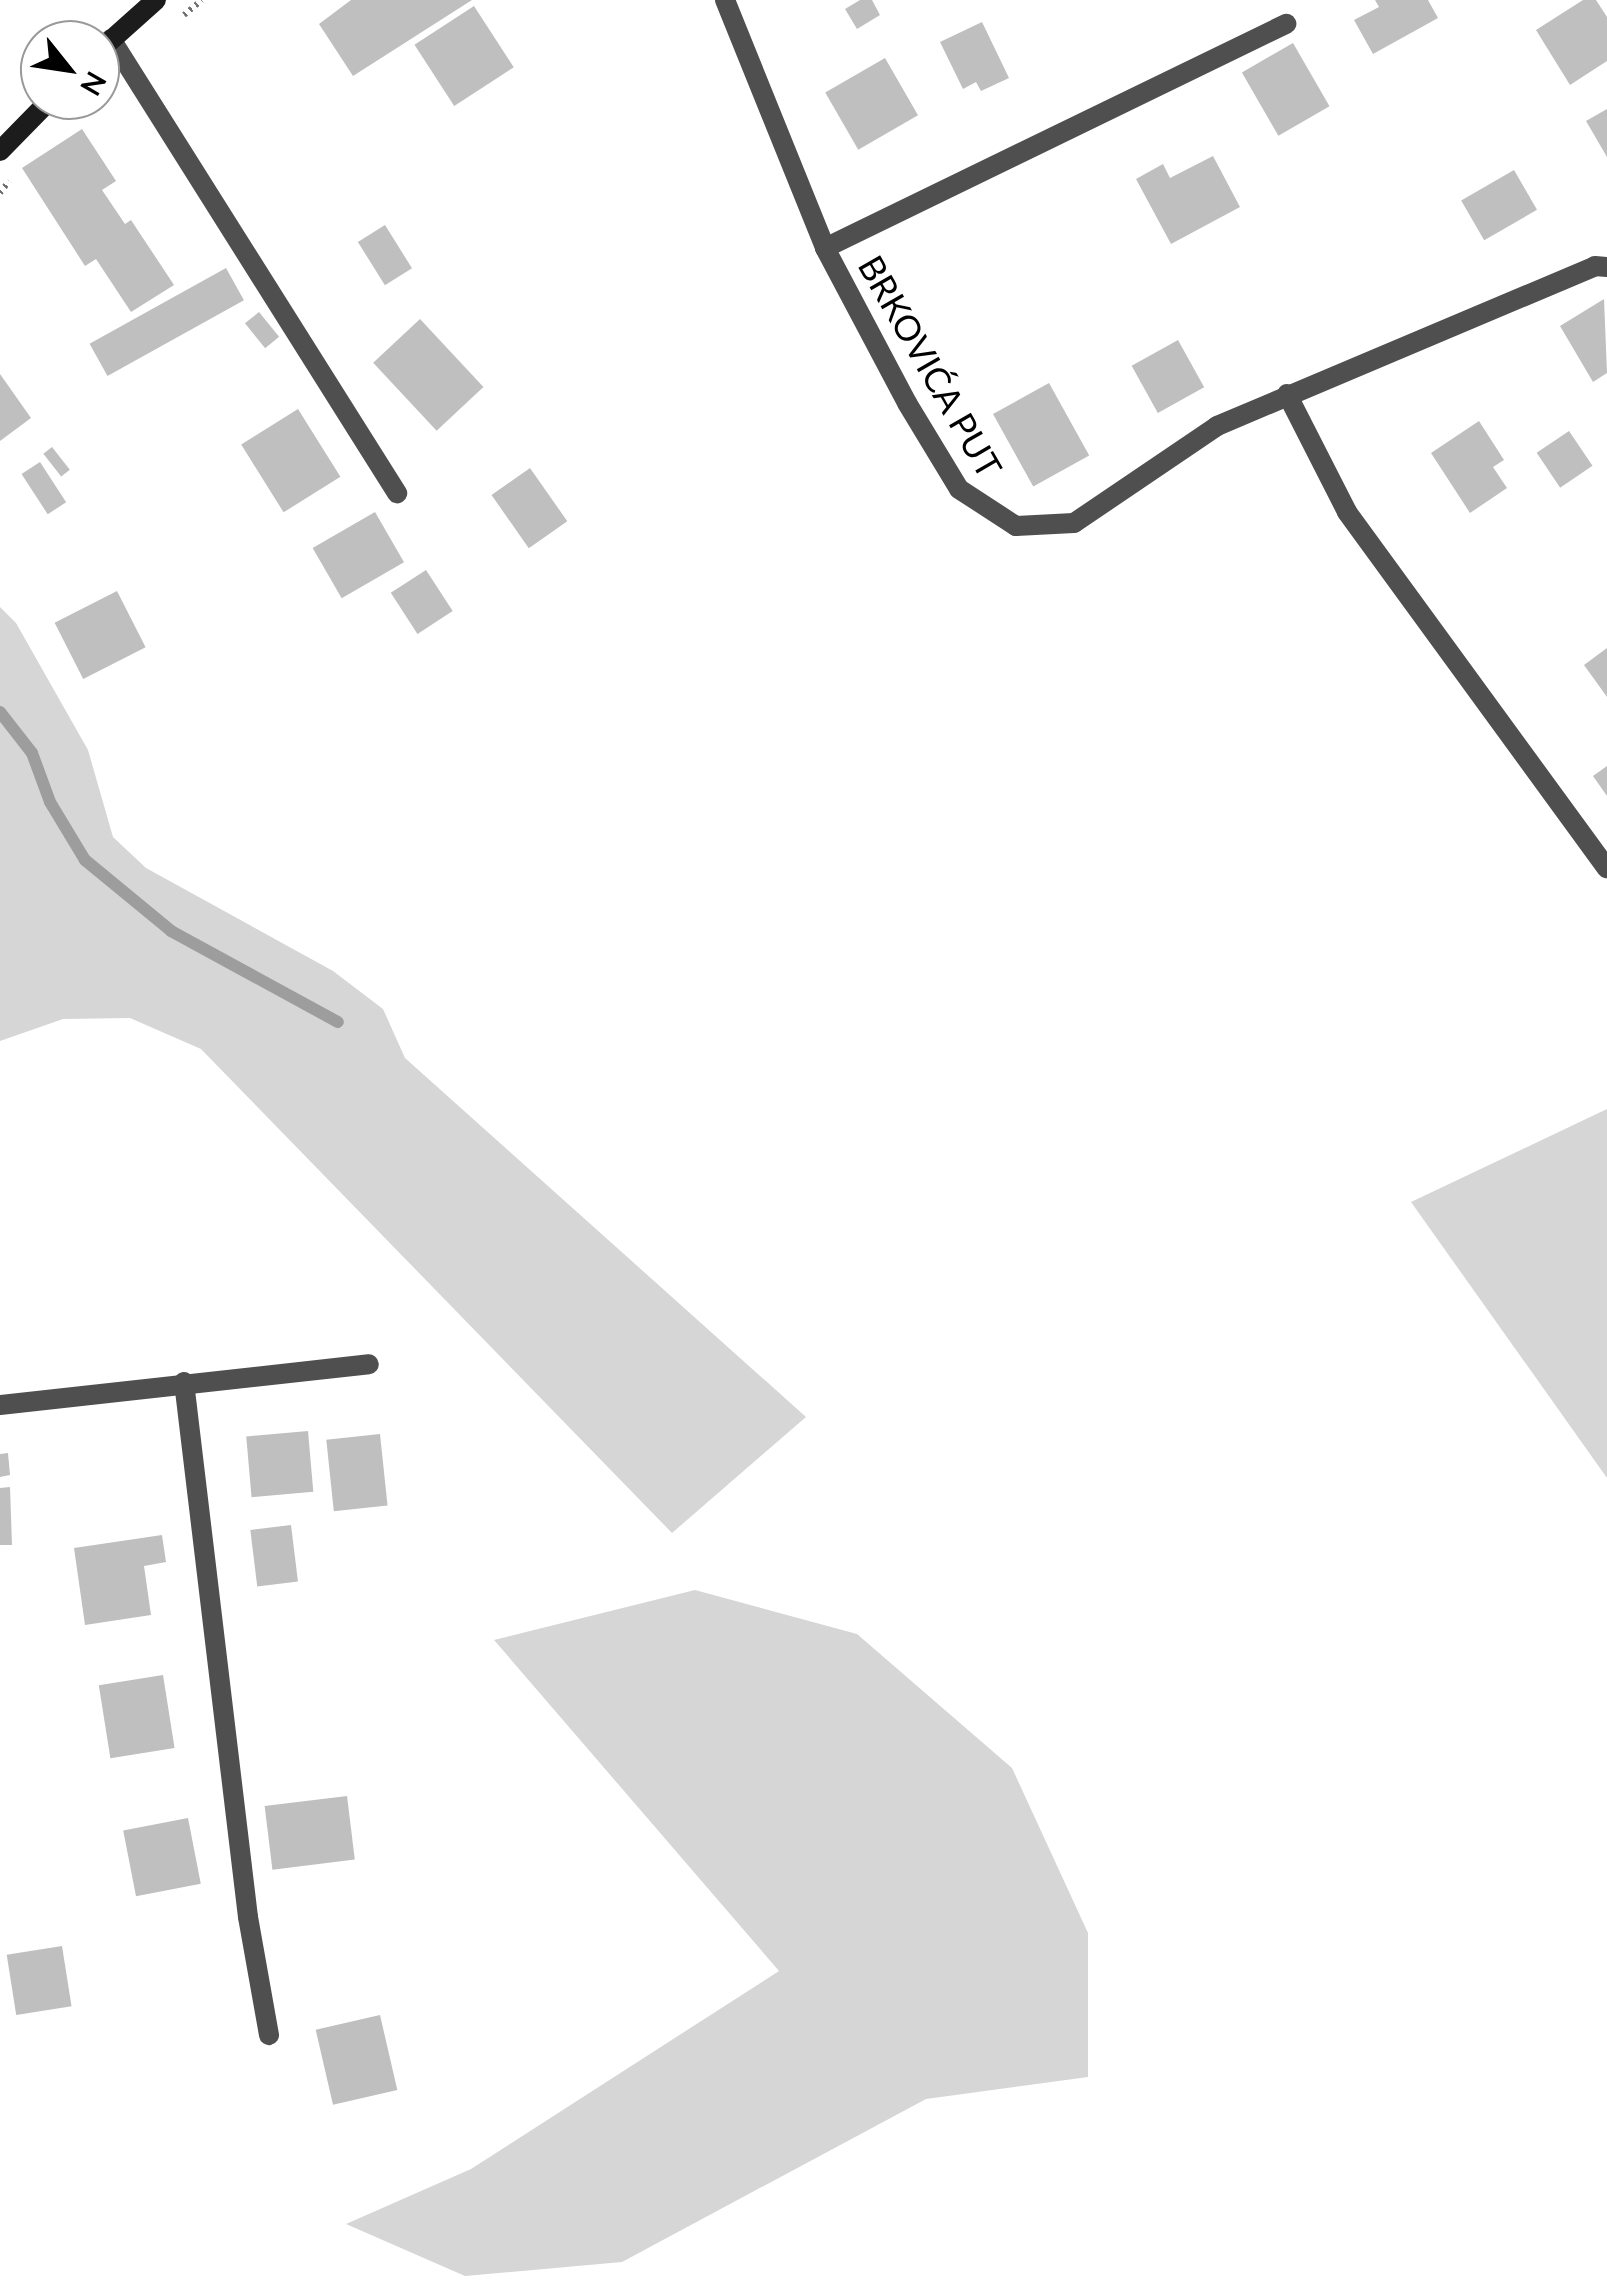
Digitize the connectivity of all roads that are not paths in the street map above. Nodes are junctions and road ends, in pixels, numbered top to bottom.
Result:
1 (156, 0) edge
2 (725, 0) edge
3 (1286, 24) dead end
4 (120, 32) edge
5 (120, 66) edge
6 (30, 120) edge
7 (0, 150) edge
8 (825, 248) junction
9 (1603, 264) edge
10 (1287, 394) junction
11 (397, 493) dead end
12 (1607, 868) edge
13 (369, 1364) dead end
14 (184, 1382) junction
15 (0, 1405) edge
16 (270, 2036) dead end

1 - 4 street
2 - 8 street, BRKOVIĆA PUT
3 - 8 street
5 - 11 street
6 - 7 street
8 - 10 street, BRKOVIĆA PUT
9 - 10 street, BRKOVIĆA PUT
10 - 12 street
13 - 14 street
14 - 15 street
14 - 16 street

